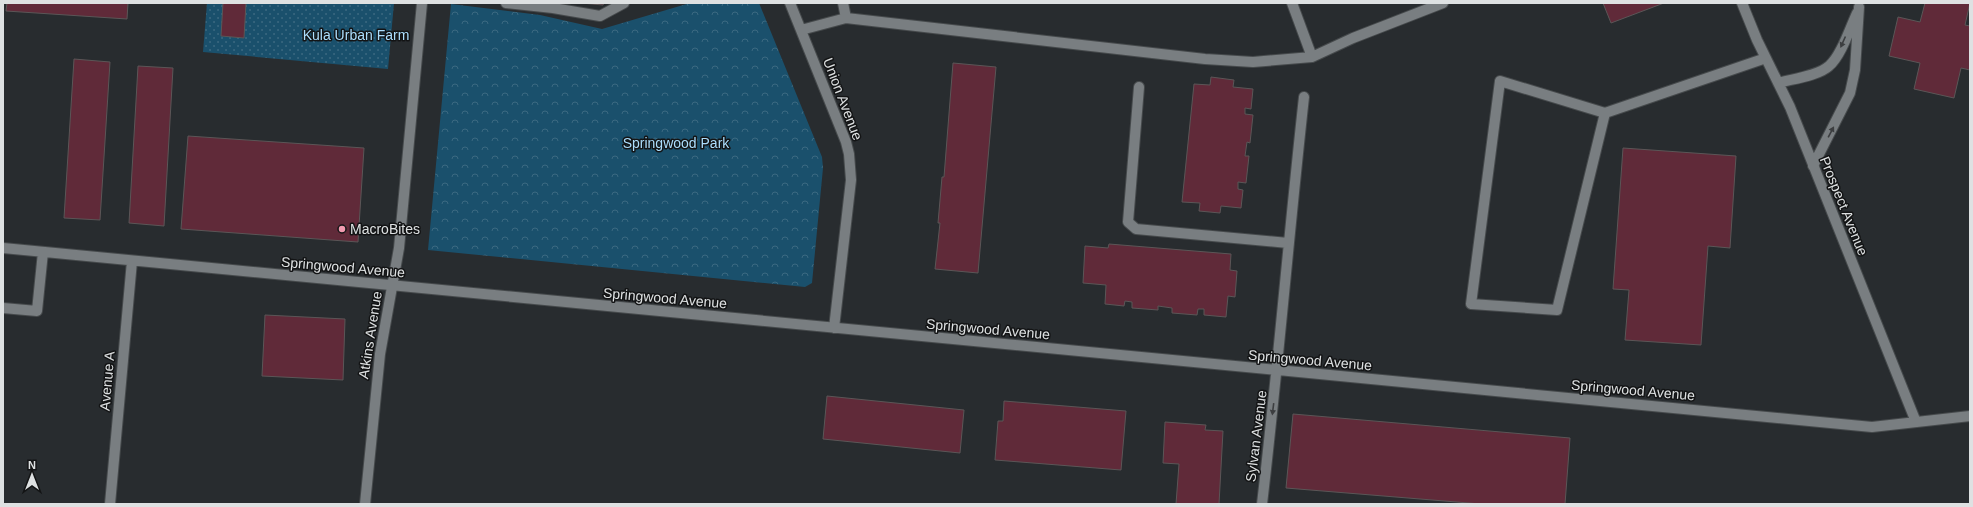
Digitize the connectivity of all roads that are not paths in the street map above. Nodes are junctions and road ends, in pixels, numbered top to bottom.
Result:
1 (422, 3) edge
2 (506, 3) edge
3 (624, 3) edge
4 (790, 3) edge
5 (843, 3) edge
6 (1292, 3) edge
7 (1443, 3) edge
8 (1742, 3) edge
9 (1860, 5) edge
10 (846, 18) junction
11 (801, 30) junction
12 (1312, 57) junction
13 (1766, 58) junction
14 (1778, 83) junction
15 (1139, 87) dead end
16 (1304, 97) dead end
17 (1605, 113) junction
18 (1813, 166) junction
19 (1288, 243) junction
20 (3, 248) edge
21 (43, 252) junction
22 (132, 261) junction
23 (392, 286) junction
24 (3, 308) edge
25 (834, 328) junction
26 (1278, 370) junction
27 (1970, 416) edge
28 (1916, 422) junction
29 (110, 504) edge
30 (365, 504) edge
31 (1262, 504) edge

1 - 23 street, Atkins Avenue
2 - 3 street
4 - 11 street, Union Avenue
5 - 10 street
6 - 12 street
7 - 12 street
8 - 13 street, Prospect Avenue
9 -> 14 street
18 -> 9 street
10 - 11 street
10 - 12 street
11 - 25 street, Union Avenue
13 - 14 street, Prospect Avenue
13 - 17 street
14 - 18 street, Prospect Avenue
15 - 19 street
16 - 19 street, Sylvan Avenue
17 - 17 street
18 - 28 street, Prospect Avenue
19 - 26 street, Sylvan Avenue
20 - 21 street, Springwood Avenue
21 - 22 street, Springwood Avenue
21 - 24 street
22 - 23 street, Springwood Avenue
22 - 29 street, Avenue A
23 - 25 street, Springwood Avenue
23 - 30 street, Atkins Avenue
25 - 26 street, Springwood Avenue
26 - 28 street, Springwood Avenue
26 -> 31 street, Sylvan Avenue
27 - 28 street, Springwood Avenue

